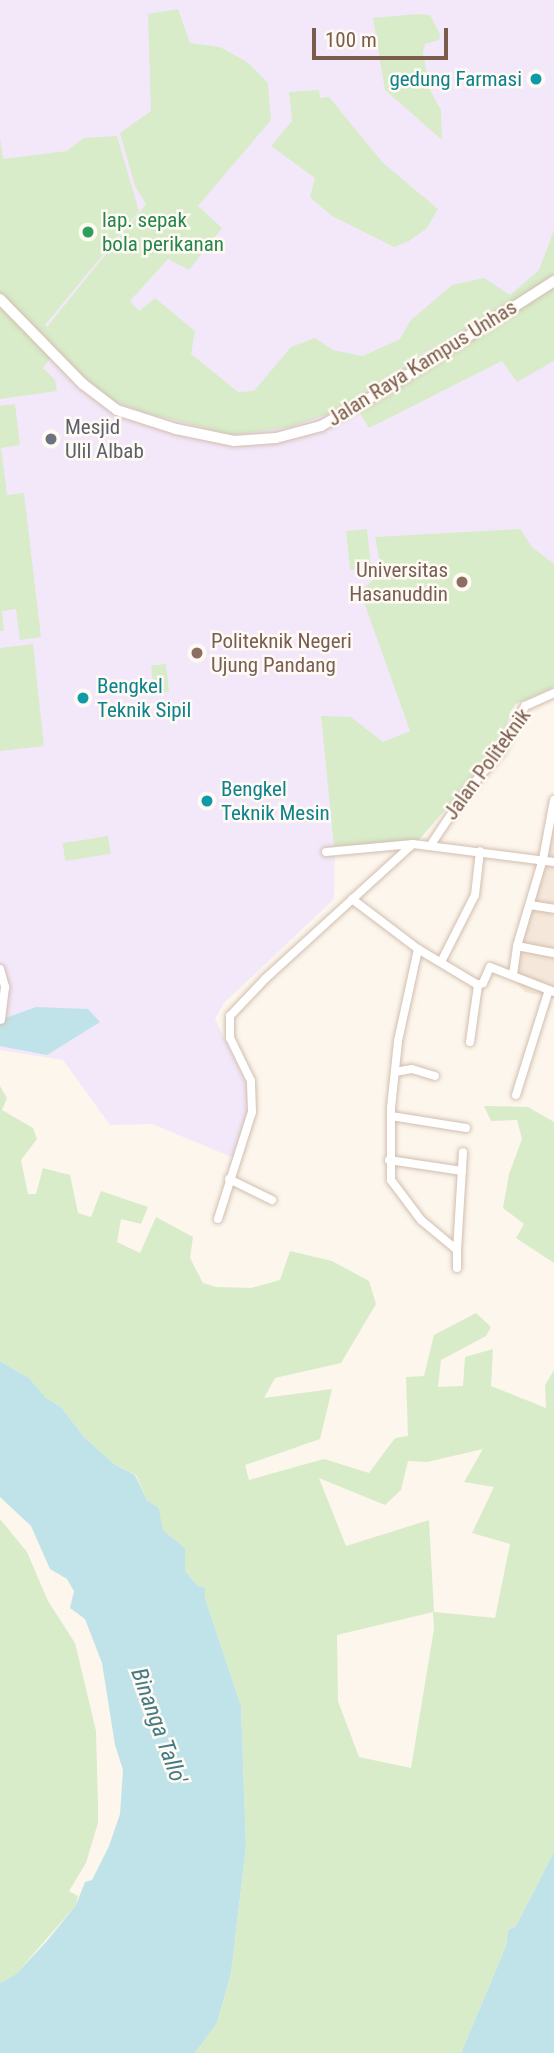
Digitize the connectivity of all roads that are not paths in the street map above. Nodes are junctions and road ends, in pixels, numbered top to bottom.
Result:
1 (554, 281) edge
2 (0, 299) edge
3 (554, 693) edge
4 (554, 800) edge
5 (553, 816) edge
6 (413, 844) junction
7 (430, 846) junction
8 (481, 851) junction
9 (326, 852) dead end
10 (543, 859) junction
11 (554, 862) edge
12 (352, 898) junction
13 (530, 905) junction
14 (554, 909) edge
15 (517, 946) junction
16 (418, 949) junction
17 (554, 953) edge
18 (441, 962) junction
19 (0, 969) edge
20 (513, 975) junction
21 (478, 985) junction
22 (551, 991) edge
23 (1, 1020) edge
24 (470, 1042) dead end
25 (395, 1072) junction
26 (435, 1076) dead end
27 (516, 1095) dead end
28 (391, 1116) junction
29 (466, 1128) dead end
30 (463, 1152) dead end
31 (389, 1160) junction
32 (462, 1171) junction
33 (229, 1179) junction
34 (272, 1200) dead end
35 (218, 1219) dead end
36 (457, 1250) junction
37 (457, 1268) dead end

1 - 2 street, Jalan Raya Kampus Unhas
3 - 7 street, Jalan Politeknik
4 - 5 street
5 - 10 street
6 - 7 street
6 - 9 street
6 - 12 street
7 - 8 street
8 - 10 street
8 - 18 street
10 - 11 street
10 - 13 street
12 - 16 street
12 - 33 street
13 - 14 street
13 - 15 street
15 - 17 street
15 - 20 street
16 - 18 street
16 - 25 street
18 - 21 street
19 - 23 street
20 - 21 street
20 - 22 street
21 - 24 street
22 - 27 street
25 - 26 street
25 - 28 street
28 - 29 street
28 - 31 street
30 - 32 street
31 - 32 street
31 - 36 street
32 - 36 street
33 - 34 street
33 - 35 street
36 - 37 street

